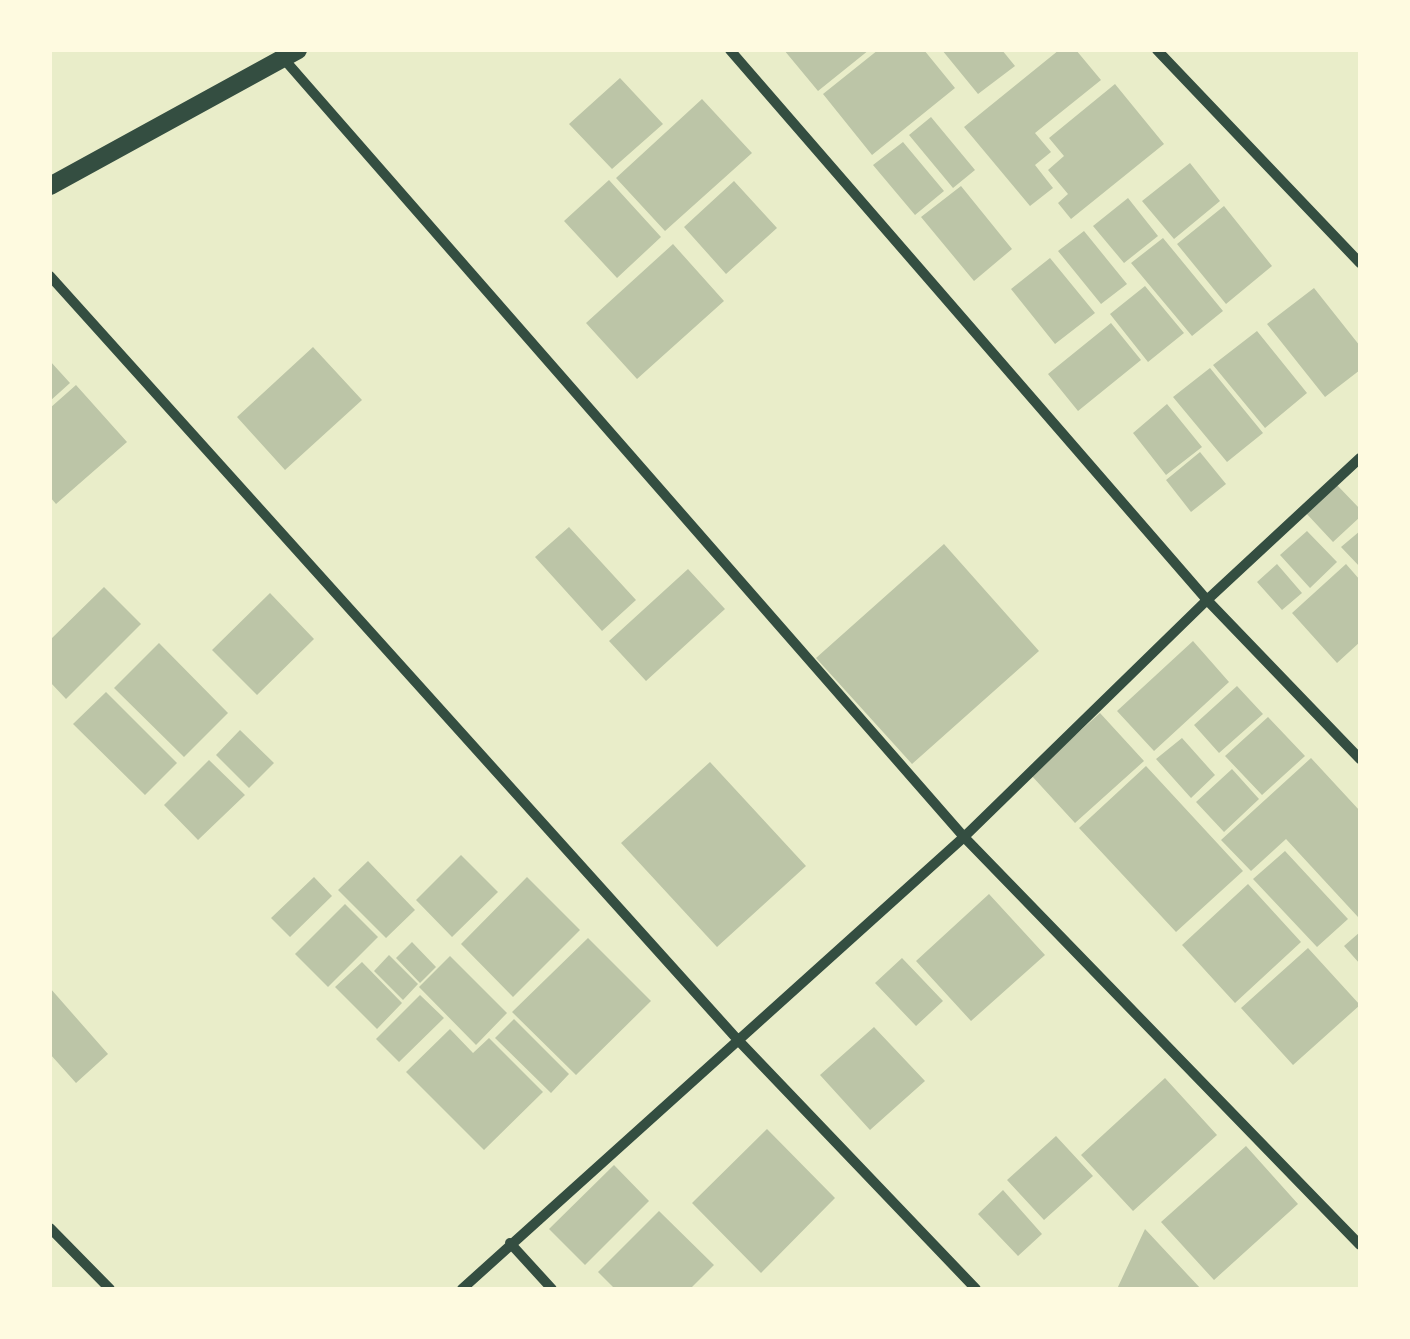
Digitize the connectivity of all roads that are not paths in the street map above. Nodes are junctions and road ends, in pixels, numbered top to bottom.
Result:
1 (730, 50) edge
2 (1157, 50) edge
3 (291, 54) edge
4 (50, 186) edge
5 (1360, 264) edge
6 (50, 276) edge
7 (1360, 458) edge
8 (1207, 600) junction
9 (1360, 759) edge
10 (964, 836) junction
11 (737, 1039) junction
12 (50, 1228) edge
13 (510, 1243) junction
14 (1360, 1245) edge
15 (110, 1289) edge
16 (462, 1289) edge
17 (552, 1289) edge
18 (976, 1289) edge

1 - 8 street
2 - 5 street
3 - 4 street
3 - 10 street
6 - 11 street
7 - 8 street
8 - 9 street
8 - 10 street
10 - 11 street
10 - 14 street
11 - 13 street
11 - 18 street
12 - 15 street
13 - 16 street
13 - 17 street

